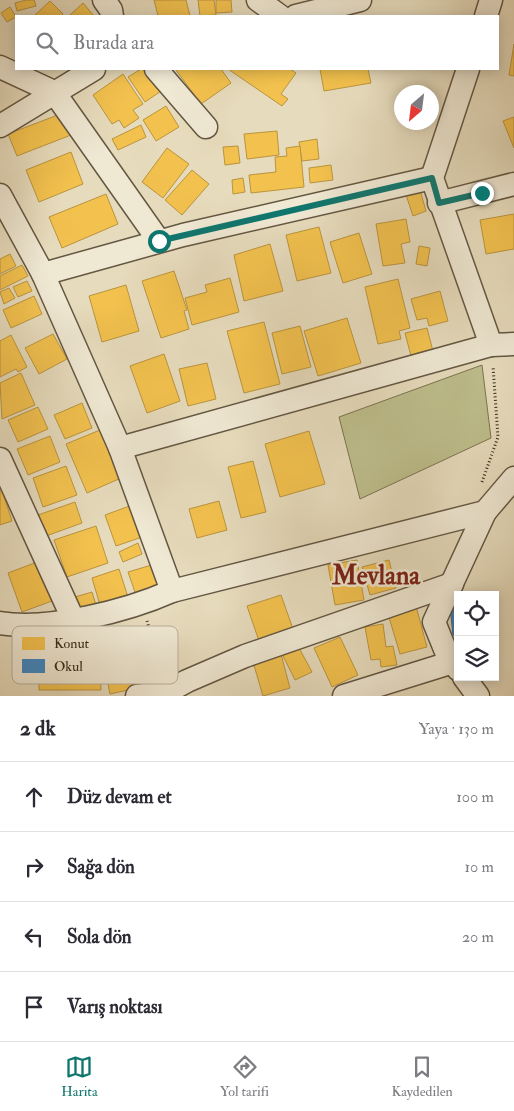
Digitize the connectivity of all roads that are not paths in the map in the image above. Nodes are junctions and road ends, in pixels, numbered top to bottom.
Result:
1 (104, 0) edge
2 (258, 0) edge
3 (360, 0) edge
4 (491, 0) edge
5 (112, 15) edge
6 (279, 15) edge
7 (300, 15) edge
8 (486, 15) edge
9 (0, 67) edge
10 (92, 70) edge
11 (157, 70) edge
12 (468, 70) edge
13 (54, 92) junction
14 (0, 126) edge
15 (206, 127) dead end
16 (432, 178) junction
17 (514, 184) edge
18 (0, 194) edge
19 (439, 203) junction
20 (159, 241) junction
21 (43, 274) junction
22 (508, 344) edge
23 (120, 448) junction
24 (0, 459) edge
25 (514, 478) edge
26 (477, 514) junction
27 (452, 584) junction
28 (172, 591) junction
29 (73, 618) junction
30 (0, 623) edge
31 (454, 664) edge
32 (454, 670) edge
33 (467, 681) edge
34 (137, 696) edge
35 (344, 696) edge
36 (478, 696) edge

1 - 5 street
2 - 6 street
3 - 7 street
4 - 8 street
9 - 13 street
10 - 13 street
11 - 15 street
12 - 16 street
13 - 14 street
13 - 20 street
16 - 19 street
16 - 20 street
17 - 19 street
18 - 21 street
19 - 22 street
20 - 21 street
21 - 23 street
22 - 23 street
23 - 28 street
24 - 29 street
25 - 26 street
26 - 27 street
26 - 28 street
27 - 31 street
27 - 34 street
28 - 29 street
29 - 30 street
32 - 35 street
33 - 36 street

